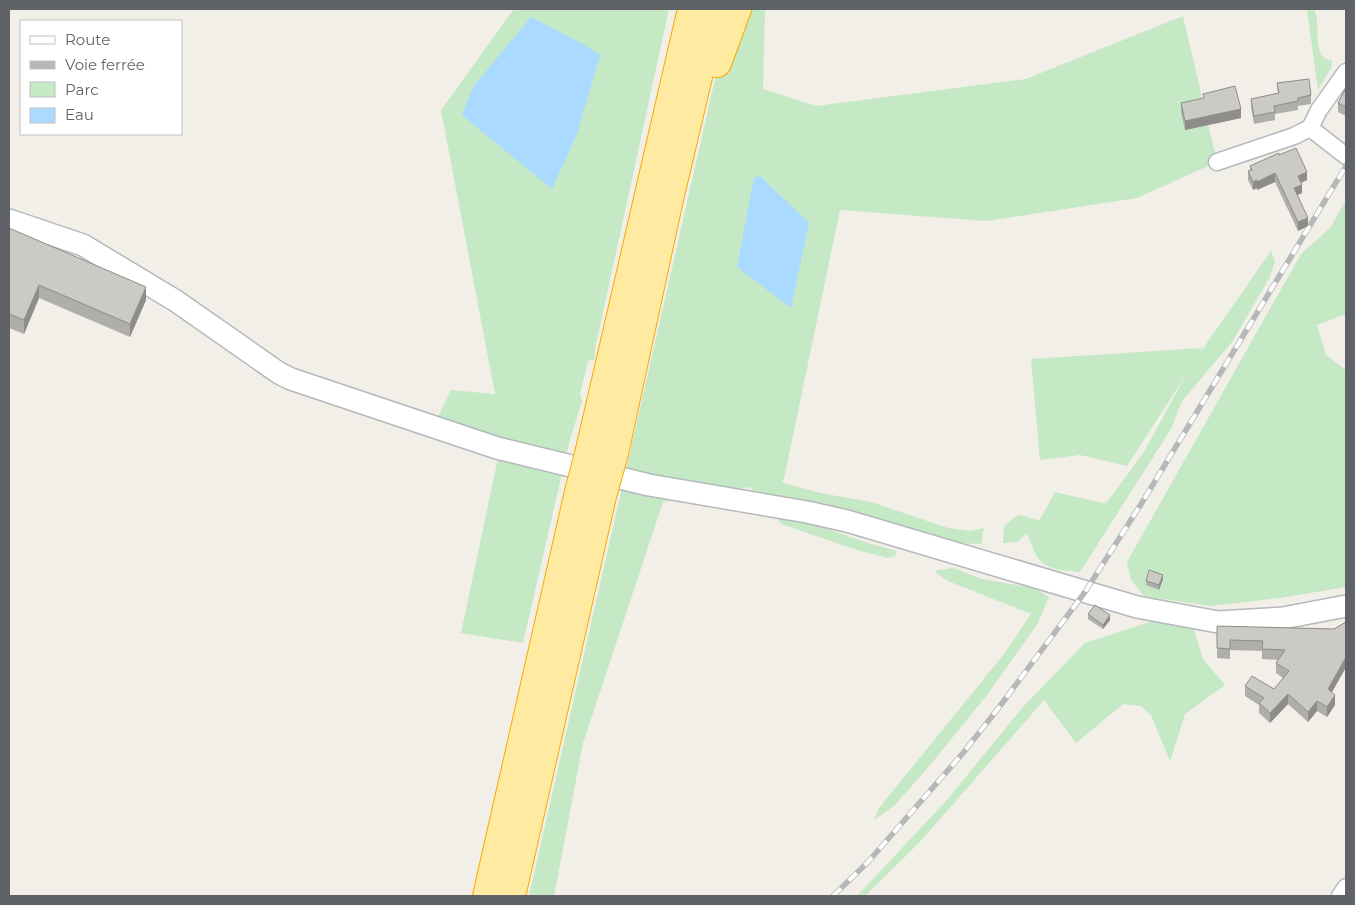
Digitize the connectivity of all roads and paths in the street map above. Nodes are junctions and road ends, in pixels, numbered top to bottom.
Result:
1 (692, 9) edge
2 (714, 9) edge
3 (737, 9) edge
4 (1346, 72) edge
5 (1310, 128) junction
6 (1346, 156) edge
7 (1217, 162) dead end
8 (669, 199) junction
9 (9, 220) edge
10 (602, 452) junction
11 (591, 494) junction
12 (1346, 606) edge
13 (1346, 886) edge
14 (487, 896) edge
15 (511, 896) edge
16 (1340, 896) edge

1 - 10 highway
2 - 8 highway
3 - 8 highway
4 - 5 street
5 - 6 street
5 - 7 street
8 - 10 highway
9 - 12 street
10 - 11 highway, bridge
11 - 14 highway
11 - 15 highway
13 - 16 street

